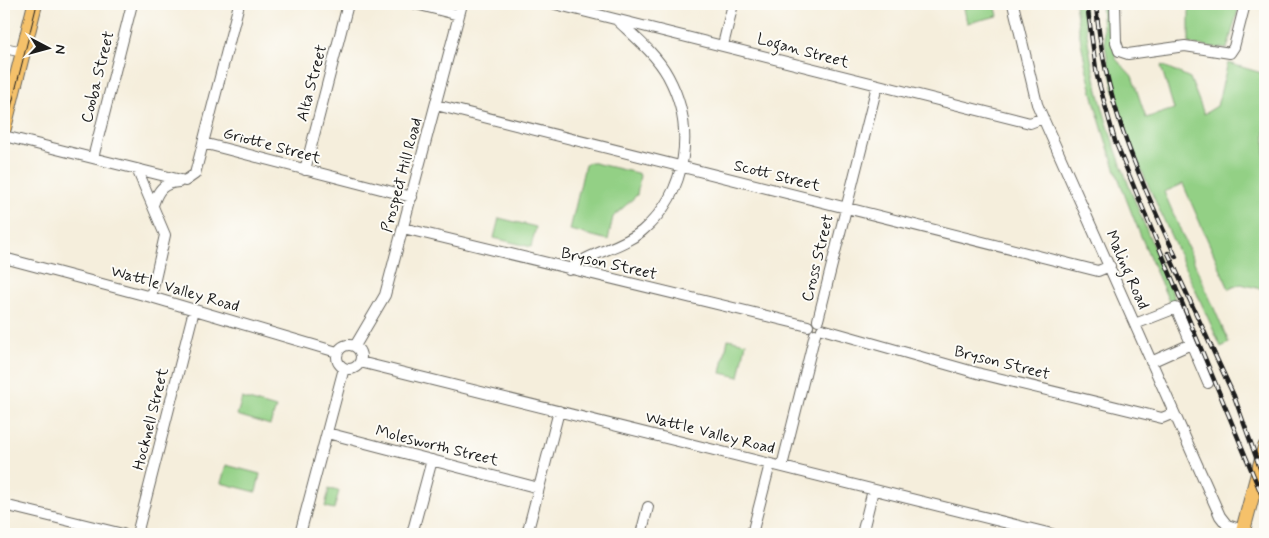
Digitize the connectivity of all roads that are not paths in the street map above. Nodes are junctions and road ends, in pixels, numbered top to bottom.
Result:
1 (35, 4) edge
2 (132, 4) edge
3 (239, 4) edge
4 (348, 4) edge
5 (416, 4) edge
6 (462, 4) edge
7 (555, 4) edge
8 (733, 4) edge
9 (1013, 4) edge
10 (1114, 4) edge
11 (1245, 4) edge
12 (459, 15) junction
13 (616, 19) junction
14 (652, 28) junction
15 (723, 45) junction
16 (645, 46) junction
17 (4, 50) edge
18 (22, 55) junction
19 (877, 86) junction
20 (436, 105) junction
21 (1043, 118) junction
22 (4, 128) edge
23 (4, 136) edge
24 (203, 143) junction
25 (93, 158) junction
26 (681, 167) junction
27 (137, 170) junction
28 (304, 170) junction
29 (185, 181) junction
30 (412, 197) junction
31 (153, 205) junction
32 (846, 209) junction
33 (403, 228) junction
34 (4, 258) edge
35 (1110, 266) junction
36 (569, 270) junction
37 (151, 297) junction
38 (194, 310) junction
39 (1135, 324) junction
40 (816, 328) junction
41 (1191, 344) junction
42 (355, 346) junction
43 (337, 352) junction
44 (360, 362) junction
45 (1151, 362) junction
46 (344, 368) junction
47 (1208, 384) dead end
48 (559, 411) junction
49 (1174, 414) junction
50 (326, 433) junction
51 (1265, 447) edge
52 (432, 460) junction
53 (770, 464) junction
54 (782, 466) junction
55 (1262, 470) edge
56 (539, 488) junction
57 (873, 490) junction
58 (4, 505) edge
59 (648, 507) dead end
60 (1243, 532) edge
61 (123, 534) edge
62 (137, 534) edge
63 (300, 534) edge
64 (412, 534) edge
65 (527, 534) edge
66 (641, 534) edge
67 (752, 534) edge
68 (862, 534) edge
69 (1052, 534) edge

1 - 18 main road
2 - 25 street, Cooba Street
3 - 24 street
4 - 28 street, Alta Street
5 - 12 street
6 - 12 street, Prospect Hill Road
7 - 13 street, Logan Street
8 - 15 street
9 - 21 street, Maling Road
10 - 11 street
12 - 20 street, Prospect Hill Road
13 - 14 street, Logan Street
13 - 16 street
14 - 15 street, Logan Street
14 - 16 street
15 - 19 street, Logan Street
16 - 26 street
17 - 18 street
18 - 22 main road
19 - 21 street, Logan Street
19 - 32 street, Cross Street
20 - 26 street, Scott Street
20 - 30 street, Prospect Hill Road
21 - 35 street, Maling Road
23 - 25 street
24 - 28 street, Griotte Street
24 - 29 street, Griotte Street
25 - 27 street
26 - 32 street, Scott Street
26 - 36 street
27 - 29 street
27 - 31 street
28 - 30 street, Griotte Street
29 - 31 street
30 - 33 street, Prospect Hill Road
31 - 37 street
32 - 35 street, Scott Street
32 - 40 street, Cross Street
33 - 36 street, Bryson Street
33 - 42 street, Prospect Hill Road
34 - 37 street, Wattle Valley Road
35 - 39 street, Maling Road
36 - 40 street, Bryson Street
37 - 38 street, Wattle Valley Road
38 - 43 street, Wattle Valley Road
38 - 62 street, Hocknell Street
39 - 41 street
39 - 45 street, Maling Road
40 - 49 street, Bryson Street
40 - 54 street, Cross Street
41 - 45 street
41 - 47 street
42 - 43 street
42 - 44 street
43 - 46 street
44 - 46 street
44 - 48 street, Wattle Valley Road
45 - 49 street, Maling Road
46 - 50 street
48 - 53 street, Wattle Valley Road
48 - 56 street
49 - 60 street, Maling Road
50 - 52 street, Molesworth Street
50 - 63 street
51 - 55 main road
52 - 56 street, Molesworth Street
52 - 64 street
53 - 54 street, Wattle Valley Road
53 - 67 street
54 - 57 street, Wattle Valley Road
55 - 60 main road
56 - 65 street
57 - 68 street
57 - 69 street, Wattle Valley Road
58 - 61 street
59 - 66 street

